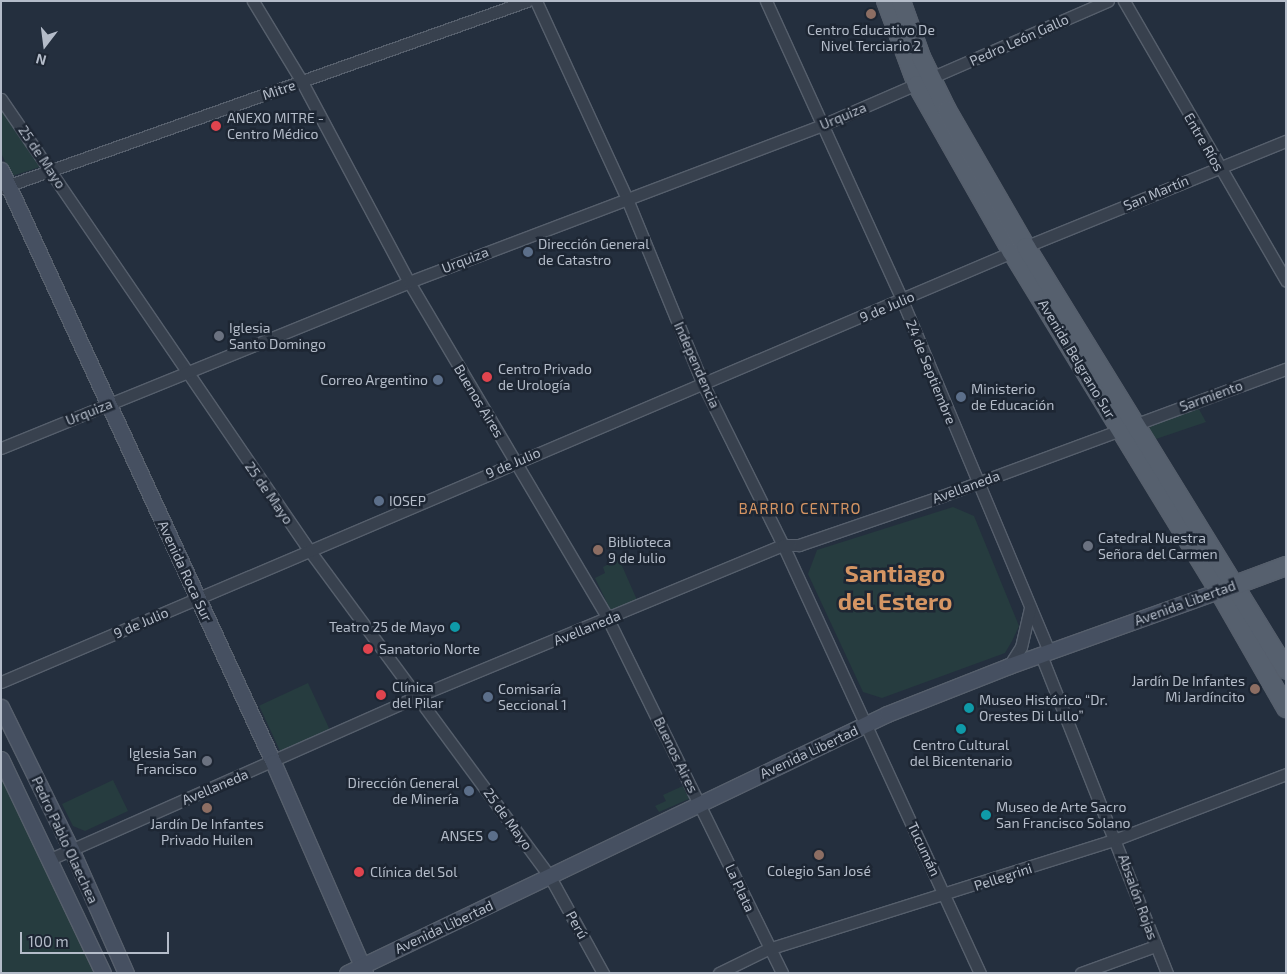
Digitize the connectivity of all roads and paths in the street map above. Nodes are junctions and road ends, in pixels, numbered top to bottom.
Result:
1 (253, 1) edge
2 (527, 1) edge
3 (536, 1) edge
4 (766, 1) edge
5 (886, 1) edge
6 (902, 1) edge
7 (1108, 1) edge
8 (1124, 1) edge
9 (302, 82) junction
10 (924, 82) junction
11 (1, 99) edge
12 (820, 126) junction
13 (1286, 142) edge
14 (1218, 167) junction
15 (1, 170) edge
16 (51, 171) junction
17 (5, 187) edge
18 (627, 199) junction
19 (1019, 249) junction
20 (1286, 280) edge
21 (409, 282) junction
22 (902, 300) junction
23 (1286, 369) edge
24 (187, 373) junction
25 (703, 384) junction
26 (109, 404) junction
27 (1128, 426) junction
28 (1, 448) edge
29 (516, 462) junction
30 (977, 483) junction
31 (783, 545) junction
32 (308, 550) junction
33 (1286, 566) edge
34 (1236, 585) junction
35 (1219, 591) junction
36 (198, 599) junction
37 (1030, 608) junction
38 (608, 620) junction
39 (1046, 653) junction
40 (1009, 666) junction
41 (1286, 669) edge
42 (1, 682) edge
43 (418, 696) junction
44 (1, 707) edge
45 (1286, 708) edge
46 (866, 725) junction
47 (1, 759) edge
48 (274, 762) junction
49 (1286, 774) edge
50 (700, 803) junction
51 (1117, 840) junction
52 (71, 849) junction
53 (48, 860) junction
54 (550, 877) junction
55 (946, 896) junction
56 (1155, 946) junction
57 (768, 949) junction
58 (364, 969) edge
59 (103, 973) edge
60 (126, 973) edge
61 (347, 973) edge
62 (603, 973) edge
63 (719, 973) edge
64 (782, 973) edge
65 (980, 973) edge
66 (1081, 973) edge
67 (1167, 973) edge

1 - 9 street, Buenos Aires
2 - 9 street, Mitre
3 - 18 street, Independencia
4 - 12 street, 24 de Septiembre
5 - 10 main road, Avenida Belgrano Sur
6 - 10 main road, Avenida Belgrano Sur
7 - 10 street, Pedro León Gallo
8 - 14 street, Entre Ríos
9 - 16 street, Mitre
9 - 21 street, Buenos Aires
10 - 12 street, Urquiza
10 - 19 main road, Avenida Belgrano Sur
11 - 16 street, 25 de Mayo
12 - 18 street, Urquiza
12 - 22 street, 24 de Septiembre
13 - 14 street, San Martín
14 - 19 street, San Martín
14 - 20 street, Entre Ríos
15 - 17 street, Avenida Roca Sur
16 - 17 street, Mitre
16 - 24 street, 25 de Mayo
17 - 26 street, Avenida Roca Sur
18 - 21 street, Urquiza
18 - 25 street, Independencia
19 - 22 street, 9 de Julio
19 - 27 main road, Avenida Belgrano Sur
21 - 24 street, Urquiza
21 - 29 street, Buenos Aires
22 - 25 street, 9 de Julio
22 - 30 street, 24 de Septiembre
23 - 27 street, Sarmiento
24 - 26 street, Urquiza
24 - 32 street, 25 de Mayo
25 - 29 street, 9 de Julio
25 - 31 street, Independencia
26 - 28 street, Urquiza
26 - 36 street, Avenida Roca Sur
27 - 30 street, Avellaneda
27 - 34 main road, Avenida Belgrano Sur
27 - 35 main road, Avenida Belgrano Sur
29 - 32 street, 9 de Julio
29 - 38 street, Buenos Aires
30 - 31 street, Avellaneda
30 - 37 street, 24 de Septiembre
31 - 38 street, Avellaneda
31 - 46 street, Independencia
32 - 36 street, 9 de Julio
32 - 43 street, 25 de Mayo
33 - 34 main road, Avenida Libertad
34 - 35 main road, Avenida Libertad
34 - 41 main road, Avenida Belgrano Sur
35 - 39 street, Avenida Libertad
35 - 45 main road, Avenida Belgrano Sur
36 - 42 street, 9 de Julio
36 - 48 street, Avenida Roca Sur
37 - 39 street, 24 de Septiembre
37 - 40 street
38 - 43 street, Avellaneda
38 - 50 street, Buenos Aires
39 - 40 street, Avenida Libertad
39 - 51 street, Absalón Rojas
40 - 46 street, Avenida Libertad
43 - 48 street, Avellaneda
43 - 54 street, 25 de Mayo
44 - 52 street, Pedro Pablo Olaechea
46 - 50 street, Avenida Libertad
46 - 55 street, Tucumán
47 - 53 street, Pedro Pablo Olaechea
48 - 52 street, Avellaneda
48 - 58 street, Avenida Roca Sur
49 - 51 street, Pellegrini
50 - 54 street, Avenida Libertad
50 - 57 street, La Plata
51 - 55 street, Pellegrini
51 - 56 street, Absalón Rojas
52 - 53 street, Avellaneda
52 - 60 street, Pedro Pablo Olaechea
53 - 59 street, Pedro Pablo Olaechea
54 - 58 street, Avenida Libertad
54 - 62 street, Perú
55 - 57 street, Pellegrini
55 - 65 street, Tucumán
56 - 66 street
56 - 67 street, Absalón Rojas
57 - 63 street, Pellegrini
57 - 64 street, La Plata
58 - 61 street, Avenida Libertad

